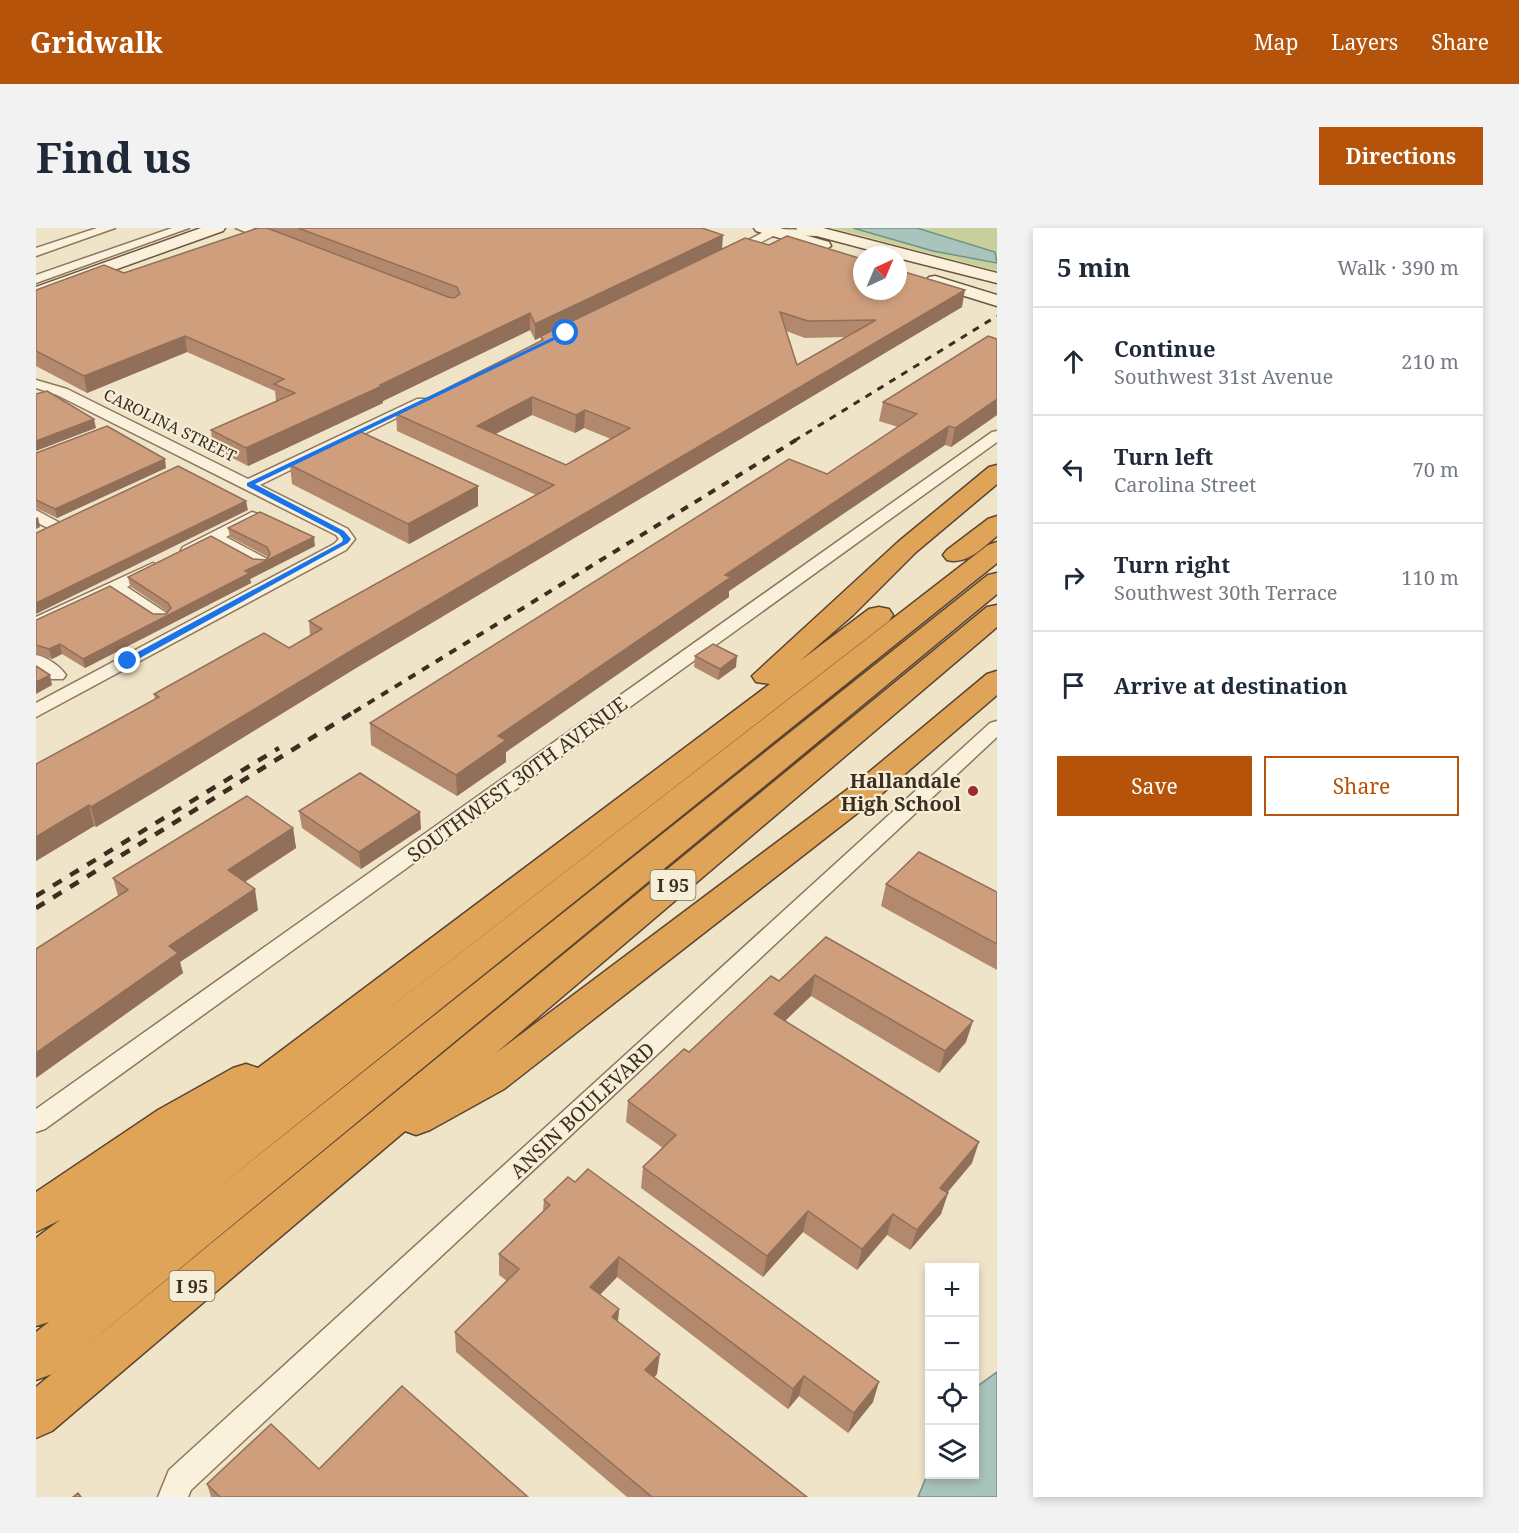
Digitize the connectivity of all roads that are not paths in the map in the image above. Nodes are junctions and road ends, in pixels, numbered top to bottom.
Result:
1 (109, 228) edge
2 (183, 228) edge
3 (217, 228) edge
4 (242, 228) edge
5 (804, 228) edge
6 (768, 230) edge
7 (821, 233) junction
8 (285, 244) edge
9 (36, 252) edge
10 (853, 255) edge
11 (714, 261) edge
12 (907, 273) edge
13 (997, 278) edge
14 (36, 279) edge
15 (36, 292) edge
16 (997, 301) edge
17 (36, 384) edge
18 (436, 395) edge
19 (997, 435) edge
20 (997, 472) edge
21 (249, 484) junction
22 (258, 514) edge
23 (36, 515) edge
24 (997, 524) edge
25 (36, 537) edge
26 (214, 537) junction
27 (997, 550) edge
28 (261, 563) edge
29 (997, 581) edge
30 (115, 587) junction
31 (997, 613) edge
32 (162, 618) edge
33 (36, 624) edge
34 (36, 660) edge
35 (57, 675) dead end
36 (997, 680) edge
37 (36, 711) edge
38 (997, 727) edge
39 (679, 769) junction
40 (334, 1029) junction
41 (36, 1122) edge
42 (348, 1156) junction
43 (36, 1214) edge
44 (36, 1262) edge
45 (36, 1306) edge
46 (36, 1359) edge
47 (36, 1416) edge
48 (173, 1497) edge

1 - 9 street
2 - 14 street
3 - 15 main road
4 - 8 street
5 - 7 main road
6 - 7 street
6 - 10 main road
6 - 11 street
7 - 13 main road
12 - 16 main road
17 - 21 street, CAROLINA STREET
18 - 21 street
19 - 41 street, SOUTHWEST 30TH AVENUE
20 - 39 highway
21 - 37 street, CAROLINA STREET
22 - 26 street
23 - 25 street
24 - 39 highway
26 - 28 street
26 - 30 street
27 - 45 highway
29 - 46 highway
30 - 32 street
30 - 33 street
31 - 42 highway, I 95
34 - 35 street
36 - 42 highway
38 - 48 street, ANSIN BOULEVARD
39 - 40 highway
40 - 43 highway
40 - 44 highway
42 - 47 highway, I 95

